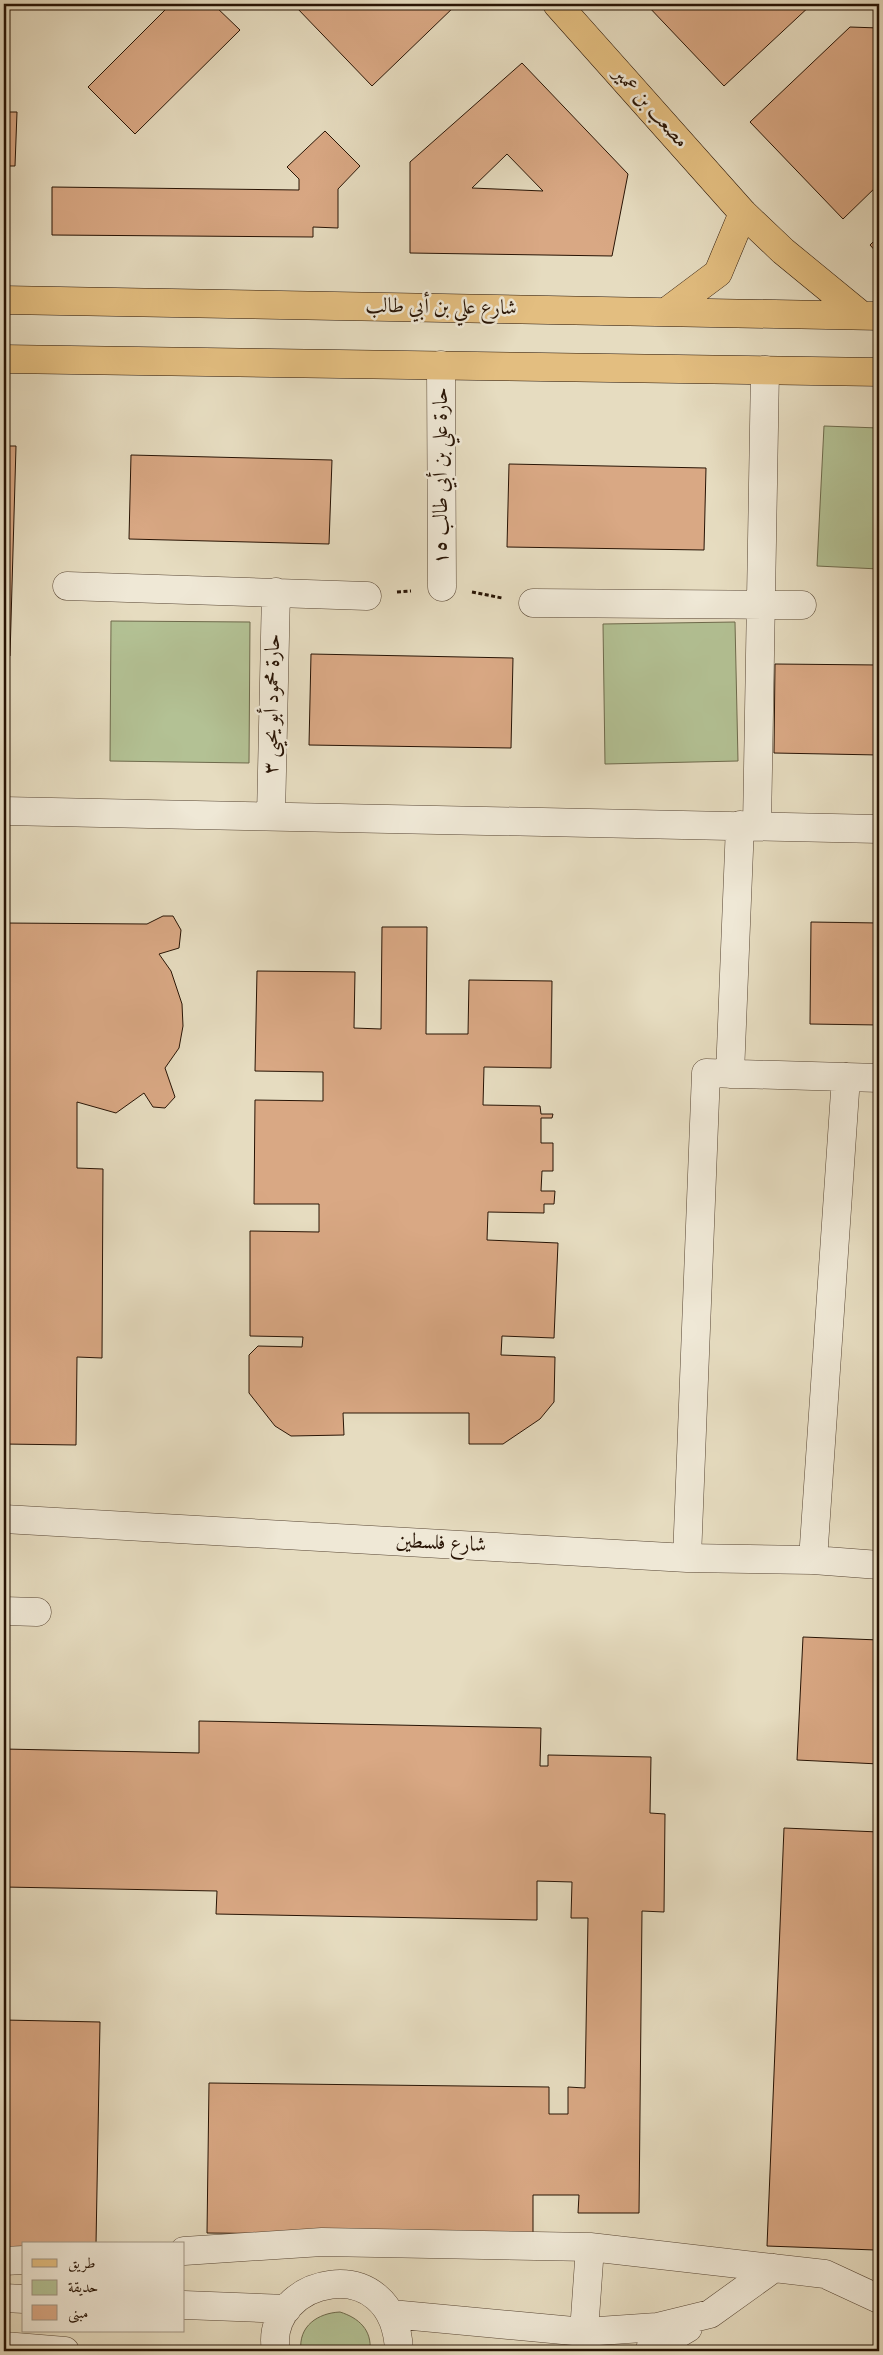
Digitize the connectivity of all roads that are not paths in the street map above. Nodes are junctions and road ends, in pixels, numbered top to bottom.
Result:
1 (557, 4) edge
2 (743, 213) junction
3 (4, 300) edge
4 (666, 312) junction
5 (870, 315) edge
6 (4, 359) edge
7 (441, 365) junction
8 (765, 370) junction
9 (879, 372) edge
10 (67, 586) dead end
11 (442, 587) dead end
12 (276, 592) junction
13 (367, 596) dead end
14 (533, 603) dead end
15 (760, 604) junction
16 (802, 604) dead end
17 (4, 811) edge
18 (271, 816) junction
19 (748, 826) junction
20 (879, 828) edge
21 (718, 1074) junction
22 (846, 1077) junction
23 (879, 1078) edge
24 (4, 1519) edge
25 (687, 1558) junction
26 (813, 1560) junction
27 (879, 1565) edge
28 (4, 1611) edge
29 (37, 1612) dead end
30 (322, 2242) junction
31 (590, 2247) junction
32 (185, 2250) edge
33 (22, 2260) edge
34 (4, 2261) edge
35 (774, 2268) junction
36 (320, 2286) junction
37 (4, 2298) edge
38 (22, 2299) edge
39 (879, 2300) edge
40 (185, 2305) edge
41 (287, 2309) junction
42 (391, 2314) junction
43 (710, 2314) junction
44 (584, 2332) junction
45 (4, 2346) edge
46 (65, 2351) edge
47 (276, 2351) edge
48 (399, 2351) edge
49 (649, 2351) edge

1 - 2 main road, مصعب بن عمير
2 - 4 main road
2 - 5 main road, مصعب بن عمير
3 - 4 main road, شارع علي بن أبي طالب
4 - 5 main road, شارع علي بن أبي طالب
6 - 7 main road
7 - 8 main road
7 - 11 street, حارة علي بن أبي طالب ١٥
8 - 9 main road
8 - 15 street
10 - 12 street
12 - 13 street
12 - 18 street, حارة محمود أبو يحيى ٣
14 - 15 street
15 - 16 street
15 - 19 street
17 - 18 street
18 - 19 street
19 - 20 street
19 - 21 street
21 - 22 street
21 - 25 street
22 - 23 street
22 - 26 street
24 - 25 street, شارع فلسطين
25 - 26 street, شارع فلسطين
26 - 27 street, شارع فلسطين
28 - 29 street
30 - 31 street
30 - 32 street
30 - 36 street
31 - 35 street
31 - 44 street
33 - 34 street
35 - 39 street
35 - 43 street
36 - 41 street
36 - 42 street
37 - 38 street
40 - 41 street
41 - 47 street
42 - 44 street
42 - 48 street
43 - 44 street
43 - 49 street
45 - 46 street

